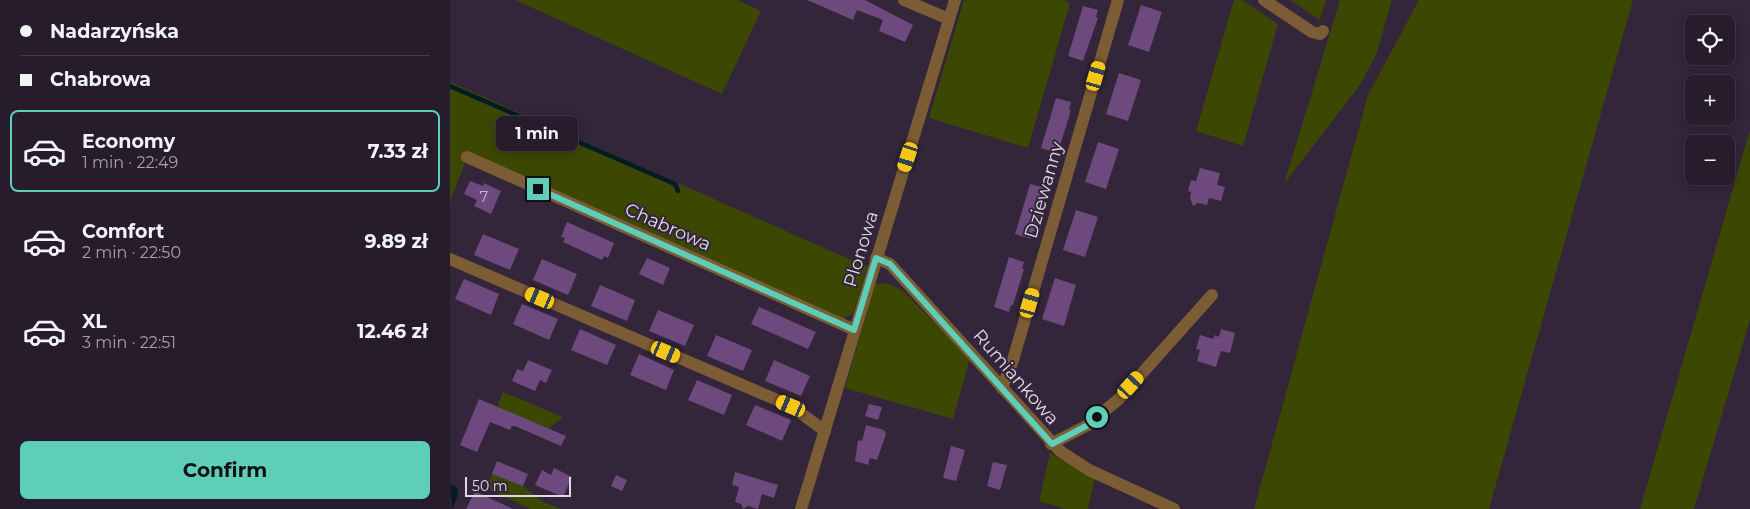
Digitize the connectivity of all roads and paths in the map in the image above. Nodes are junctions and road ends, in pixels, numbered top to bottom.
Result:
1 (904, 0) edge
2 (955, 0) edge
3 (1118, 0) edge
4 (1264, 0) edge
5 (949, 19) junction
6 (1322, 31) dead end
7 (467, 157) dead end
8 (876, 258) junction
9 (450, 259) edge
10 (1212, 295) dead end
11 (854, 330) junction
12 (1002, 388) junction
13 (825, 431) junction
14 (1052, 444) junction
15 (802, 509) edge
16 (1174, 509) edge

1 - 5 street
2 - 5 street, Plonowa
3 - 12 street, Dziewanny
4 - 6 street
5 - 8 street, Plonowa
7 - 11 street, Chabrowa
8 - 11 street, Plonowa
8 - 12 street, Rumiankowa
9 - 13 street
10 - 14 street
11 - 13 street, Plonowa
12 - 14 street, Rumiankowa
13 - 15 street, Plonowa
14 - 16 street, Rumiankowa

